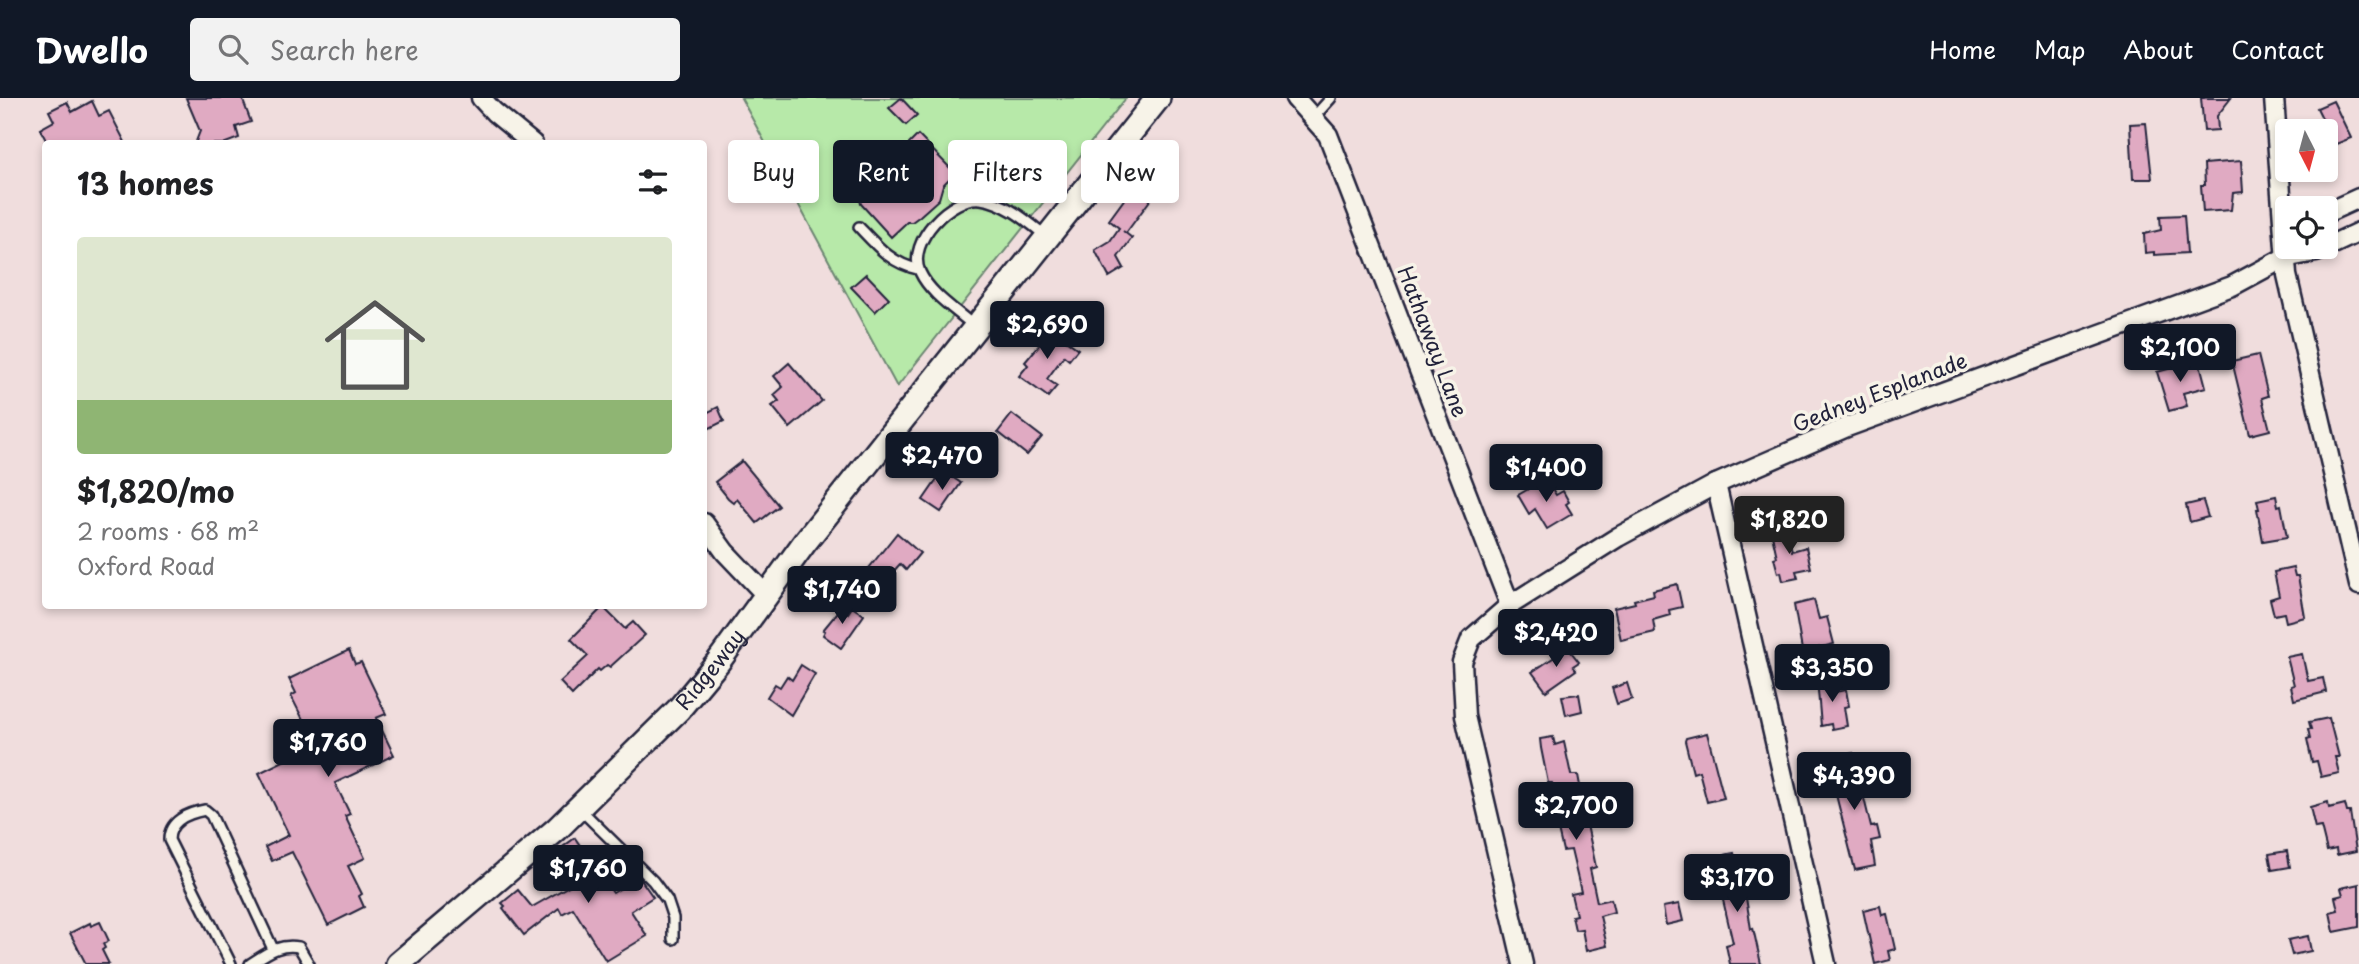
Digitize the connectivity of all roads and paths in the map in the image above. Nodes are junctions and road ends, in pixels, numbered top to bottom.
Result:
1 (481, 98) edge
2 (1158, 98) edge
3 (1295, 98) edge
4 (1331, 98) edge
5 (2274, 98) edge
6 (1313, 118) junction
7 (528, 140) edge
8 (2282, 196) edge
9 (2359, 198) edge
10 (2338, 208) edge
11 (859, 227) dead end
12 (2359, 232) edge
13 (1048, 238) junction
14 (2338, 242) edge
15 (2276, 259) edge
16 (2289, 259) edge
17 (918, 269) junction
18 (975, 327) junction
19 (1716, 484) junction
20 (707, 527) edge
21 (2359, 585) edge
22 (766, 595) junction
23 (1510, 605) junction
24 (579, 807) junction
25 (673, 939) dead end
26 (273, 949) junction
27 (231, 964) edge
28 (250, 964) edge
29 (309, 964) edge
30 (398, 964) edge
31 (1523, 964) edge
32 (1826, 964) edge

1 - 7 street
2 - 13 street, Ridgeway
3 - 6 street, Hathaway Lane
4 - 6 lane
5 - 8 street
6 - 23 street, Hathaway Lane
9 - 10 street
11 - 17 lane
12 - 14 street, Gedney Esplanade
13 - 17 lane
13 - 18 street, Ridgeway
15 - 19 street, Gedney Esplanade
16 - 21 street
17 - 18 lane
18 - 22 street, Ridgeway
19 - 23 street, Gedney Esplanade
19 - 32 street
20 - 22 street
22 - 24 street, Ridgeway
23 - 31 street
24 - 25 lane
24 - 30 street, Ridgeway
26 - 27 lane
26 - 28 lane
26 - 29 lane

